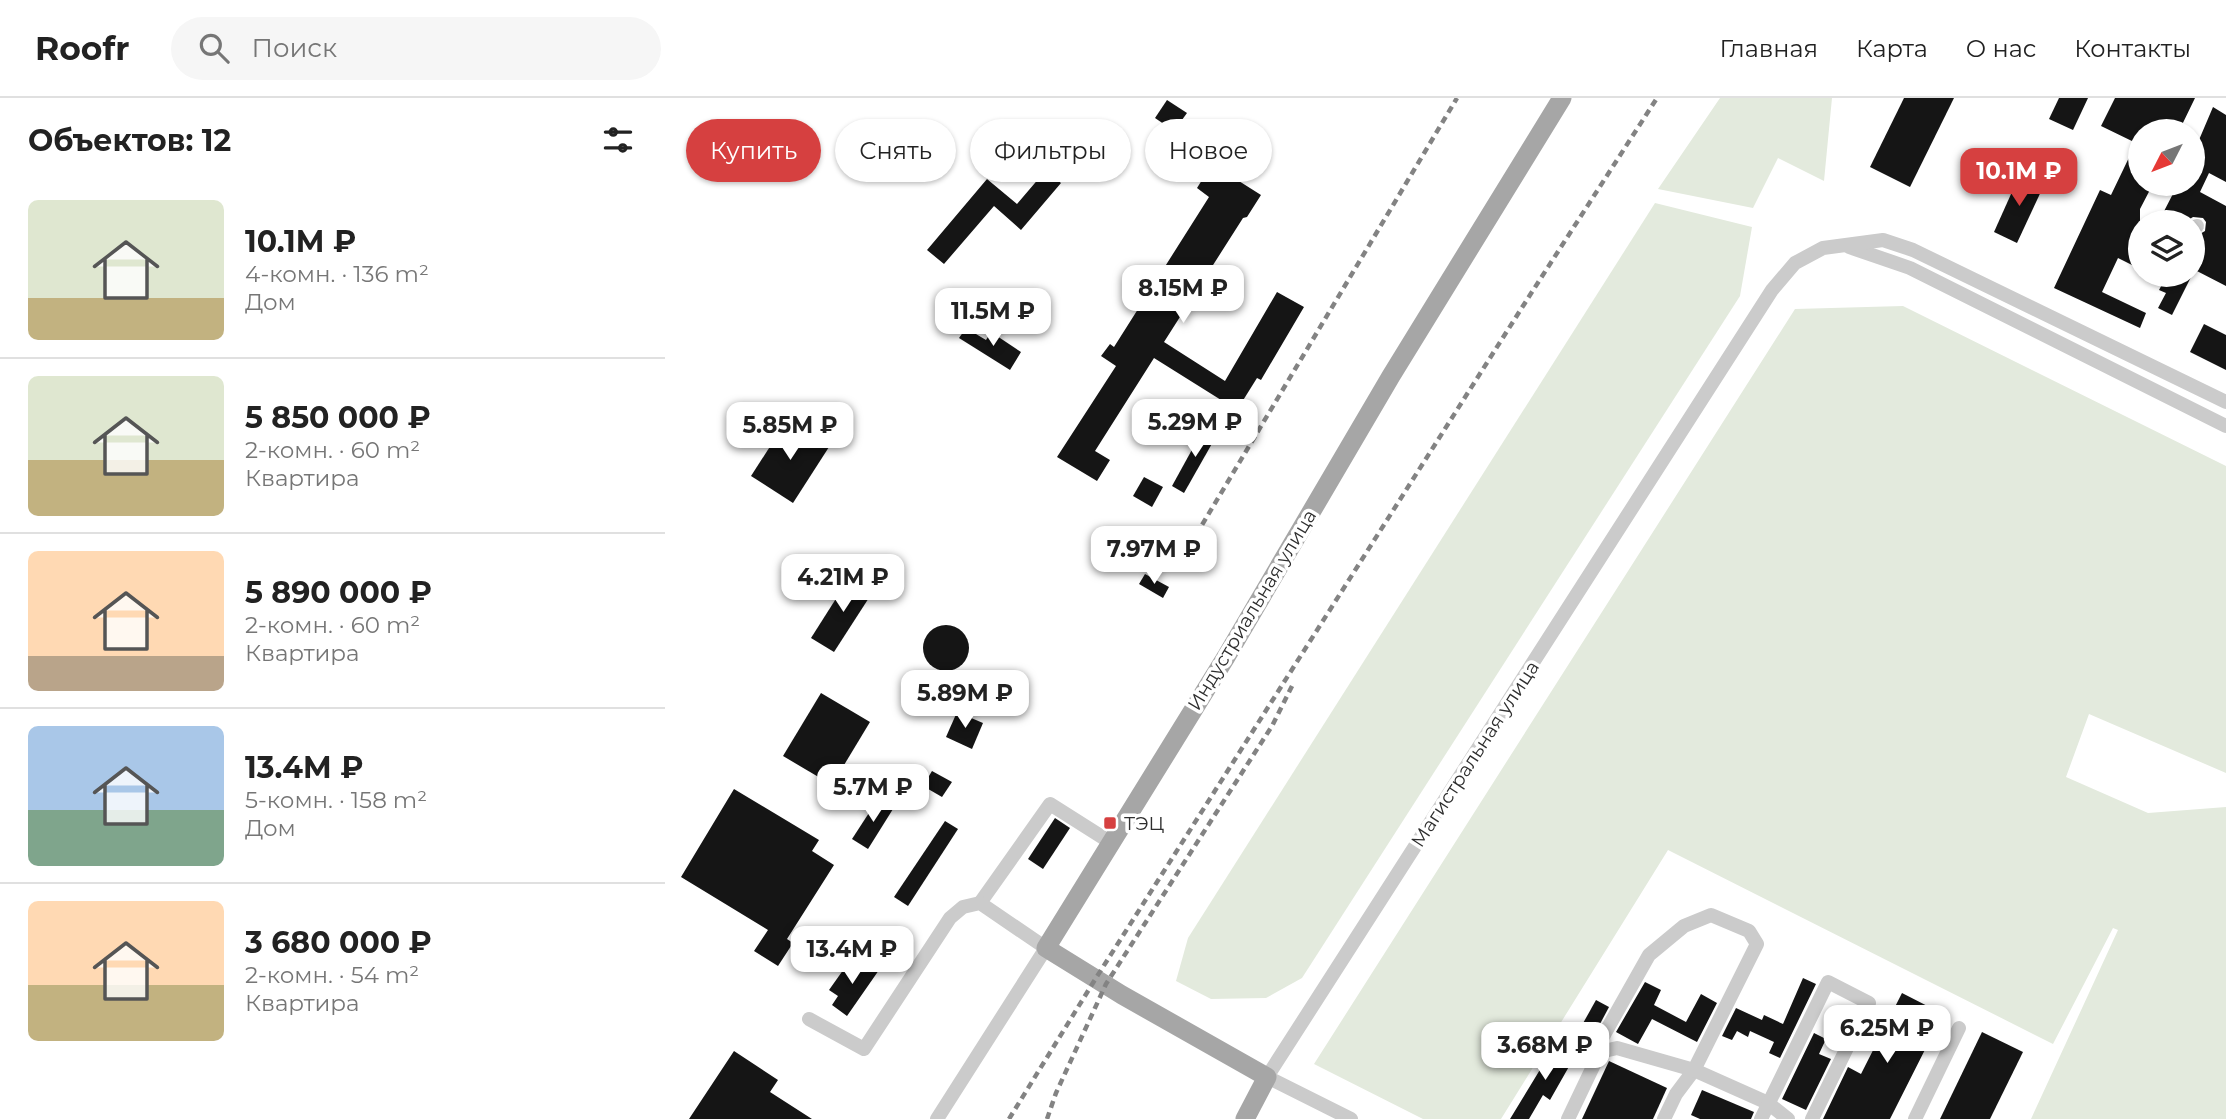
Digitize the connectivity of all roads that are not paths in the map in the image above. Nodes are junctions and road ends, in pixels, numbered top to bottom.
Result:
1 (1562, 98) edge
2 (1845, 245) junction
3 (2226, 402) edge
4 (2226, 426) edge
5 (1110, 842) junction
6 (980, 903) junction
7 (1046, 948) junction
8 (809, 1019) dead end
9 (1959, 1028) dead end
10 (1600, 1052) junction
11 (1694, 1070) junction
12 (1268, 1077) junction
13 (1769, 1103) junction
14 (937, 1119) edge
15 (1245, 1119) edge
16 (1351, 1119) edge
17 (1568, 1119) edge
18 (1664, 1119) edge
19 (1761, 1119) edge
20 (1788, 1119) edge
21 (1812, 1119) edge
22 (1916, 1119) edge

1 - 5 main road, Индустриальная улица
2 - 3 street, Магистральная улица
2 - 4 street
2 - 12 street, Магистральная улица
5 - 6 street
5 - 7 main road, Индустриальная улица
6 - 7 street
6 - 8 street
7 - 12 main road
7 - 14 street, Индустриальная улица
9 - 22 street
10 - 11 street
10 - 11 street
10 - 17 street
11 - 13 street
11 - 18 street
12 - 15 main road
12 - 16 street
13 - 19 street
13 - 20 street
13 - 21 street

